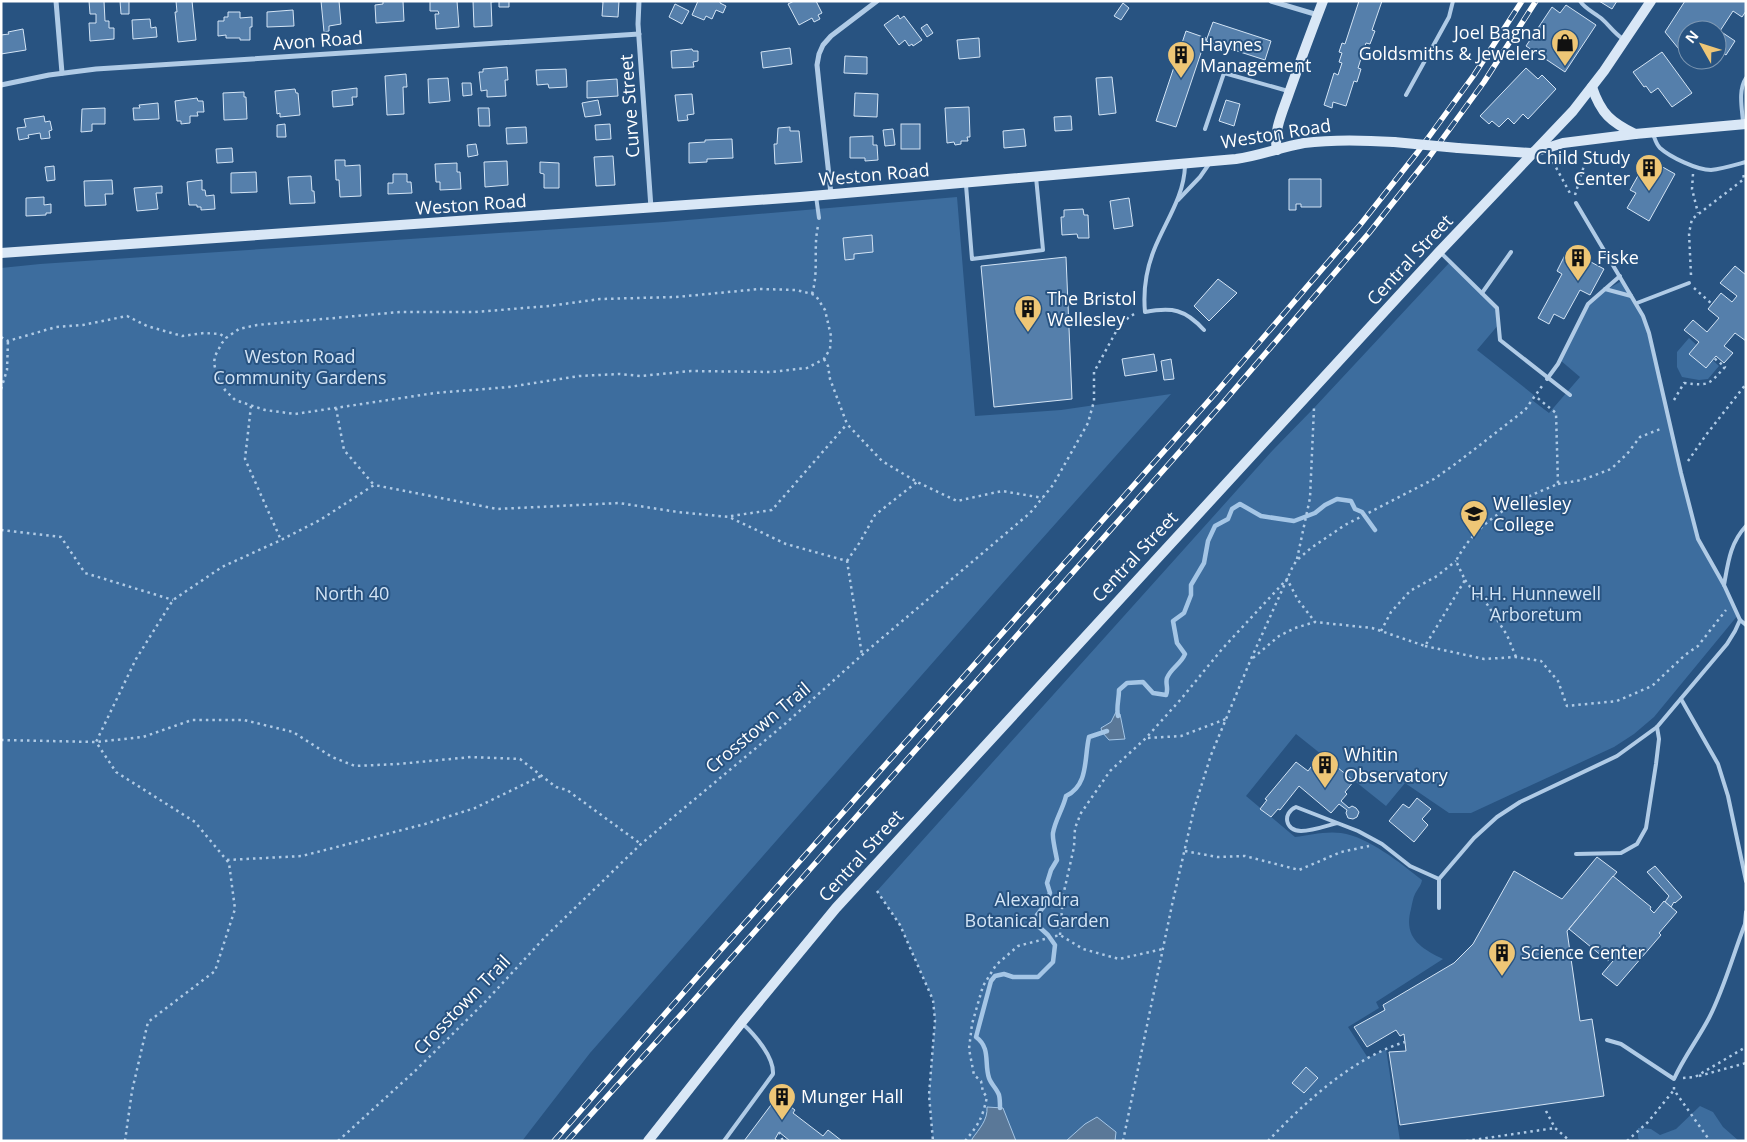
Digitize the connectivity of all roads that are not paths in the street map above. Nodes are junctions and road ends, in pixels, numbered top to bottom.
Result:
1 (56, 1) edge
2 (639, 1) edge
3 (877, 1) edge
4 (1271, 1) edge
5 (1323, 1) edge
6 (1452, 1) edge
7 (1580, 1) edge
8 (1650, 1) edge
9 (1318, 15) junction
10 (639, 34) junction
11 (1625, 40) junction
12 (62, 73) junction
13 (1746, 78) edge
14 (1, 85) edge
15 (1592, 87) junction
16 (1290, 91) junction
17 (1406, 95) dead end
18 (1744, 124) edge
19 (1205, 129) dead end
20 (1635, 134) junction
21 (1653, 134) junction
22 (1277, 150) junction
23 (1531, 153) junction
24 (1210, 161) junction
25 (1744, 163) edge
26 (1185, 164) junction
27 (1036, 177) junction
28 (965, 183) junction
29 (831, 195) junction
30 (816, 196) junction
31 (1177, 202) junction
32 (1576, 203) dead end
33 (651, 209) junction
34 (819, 218) road end
35 (1439, 252) junction
36 (1511, 252) dead end
37 (1, 253) edge
38 (1620, 276) junction
39 (1689, 283) road end
40 (1604, 289) junction
41 (1482, 293) junction
42 (1632, 296) junction
43 (1637, 303) junction
44 (1204, 330) dead end
45 (1547, 378) junction
46 (1570, 395) dead end
47 (1746, 526) edge
48 (1724, 585) junction
49 (1740, 620) junction
50 (1746, 625) edge
51 (1681, 699) junction
52 (1657, 727) junction
53 (1337, 823) junction
54 (1576, 854) dead end
55 (1439, 879) junction
56 (1746, 881) edge
57 (1438, 908) dead end
58 (1746, 912) edge
59 (742, 1022) junction
60 (1607, 1040) dead end
61 (648, 1141) edge
62 (724, 1141) edge

1 - 12 street
2 - 10 street, Curve Street
3 - 29 street
4 - 9 street
5 - 9 main road
6 - 17 lane
7 - 11 lane
8 - 11 main road, Central Street
9 - 16 main road
10 - 12 street, Avon Road
10 - 33 street, Curve Street
11 - 15 main road, Central Street
12 - 14 street, Avon Road
13 - 18 lane
15 - 20 main road
15 - 23 main road, Central Street
16 - 19 lane
16 - 22 main road
18 - 21 main road, Weston Road
20 - 21 main road, Weston Road
20 - 23 main road, Weston Road
21 - 25 lane
22 - 23 main road, Weston Road, bridge
22 - 24 main road, Weston Road
23 - 35 main road, Central Street
24 - 26 main road, Weston Road
24 - 31 lane
26 - 27 main road, Weston Road
26 - 31 lane
27 - 28 main road, Weston Road
27 - 28 lane
28 - 29 main road, Weston Road
29 - 30 main road, Weston Road
30 - 33 main road, Weston Road
30 - 34 lane
31 - 44 lane
32 - 38 lane
33 - 37 main road, Weston Road
35 - 41 lane
35 - 59 main road, Central Street
36 - 41 lane
38 - 40 lane
38 - 42 lane
39 - 43 lane
40 - 42 lane
40 - 45 lane
41 - 45 lane
42 - 43 lane
43 - 48 lane
45 - 46 lane
47 - 48 lane
48 - 49 lane
49 - 50 lane
49 - 51 lane
51 - 52 lane
51 - 56 lane
52 - 54 lane
52 - 55 lane
53 - 53 lane
53 - 55 lane
55 - 57 lane
58 - 60 lane
59 - 61 main road, Central Street
59 - 62 lane

